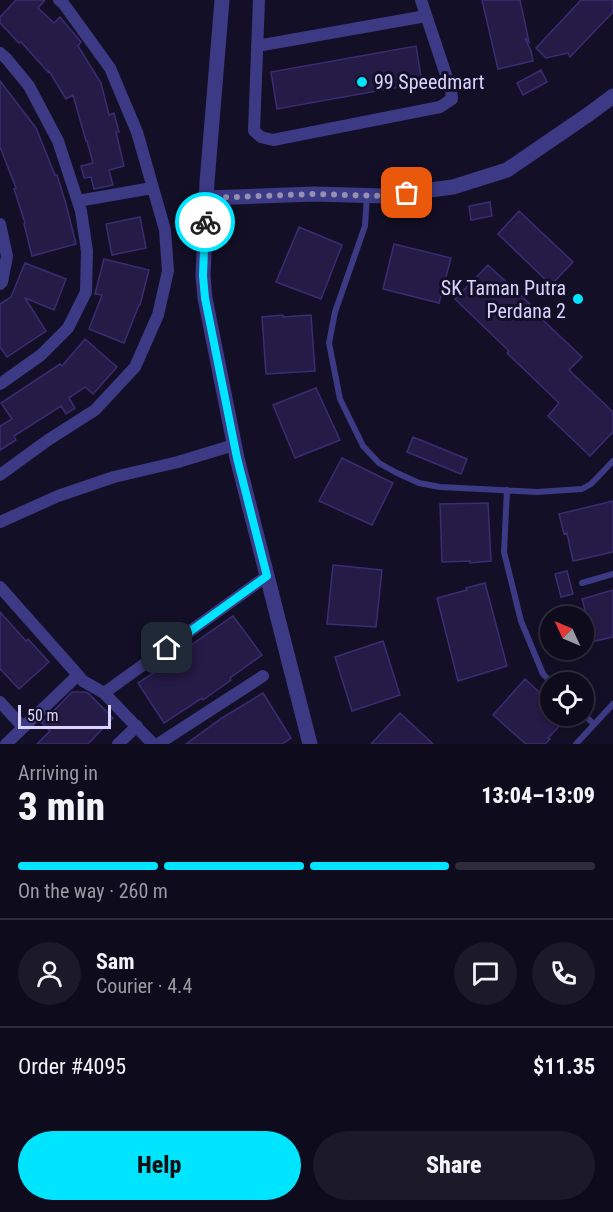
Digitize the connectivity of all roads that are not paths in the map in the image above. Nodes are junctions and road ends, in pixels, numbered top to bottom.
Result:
1 (59, 0) edge
2 (222, 0) edge
3 (259, 0) edge
4 (421, 0) edge
5 (426, 16) junction
6 (257, 46) junction
7 (0, 53) edge
8 (613, 96) edge
9 (152, 188) junction
10 (367, 195) junction
11 (207, 198) junction
12 (78, 201) junction
13 (0, 224) edge
14 (0, 284) edge
15 (0, 384) edge
16 (234, 445) junction
17 (613, 461) edge
18 (0, 475) edge
19 (507, 490) junction
20 (0, 522) edge
21 (613, 574) edge
22 (267, 576) junction
23 (582, 583) dead end
24 (0, 587) edge
25 (542, 672) edge
26 (78, 675) junction
27 (263, 676) dead end
28 (104, 693) junction
29 (0, 702) edge
30 (613, 704) edge
31 (594, 724) edge
32 (137, 726) junction
33 (592, 726) edge
34 (23, 727) junction
35 (309, 743) edge
36 (6, 744) edge
37 (118, 744) edge
38 (153, 744) edge
39 (158, 744) edge
40 (576, 744) edge

1 - 9 street
2 - 11 street
3 - 6 street
4 - 5 street
5 - 6 street
5 - 6 street
7 - 12 street
8 - 10 street
9 - 12 street
9 - 18 street
10 - 11 street
10 - 19 lane
11 - 16 street
12 - 15 street
13 - 14 street
16 - 20 street
16 - 22 street
17 - 19 lane
19 - 25 lane
21 - 23 lane
22 - 28 street
22 - 35 street
24 - 26 street
26 - 28 street
26 - 34 street
27 - 39 street
28 - 32 street
29 - 34 street
30 - 31 lane
32 - 37 street
32 - 38 street
33 - 40 lane
34 - 36 street

